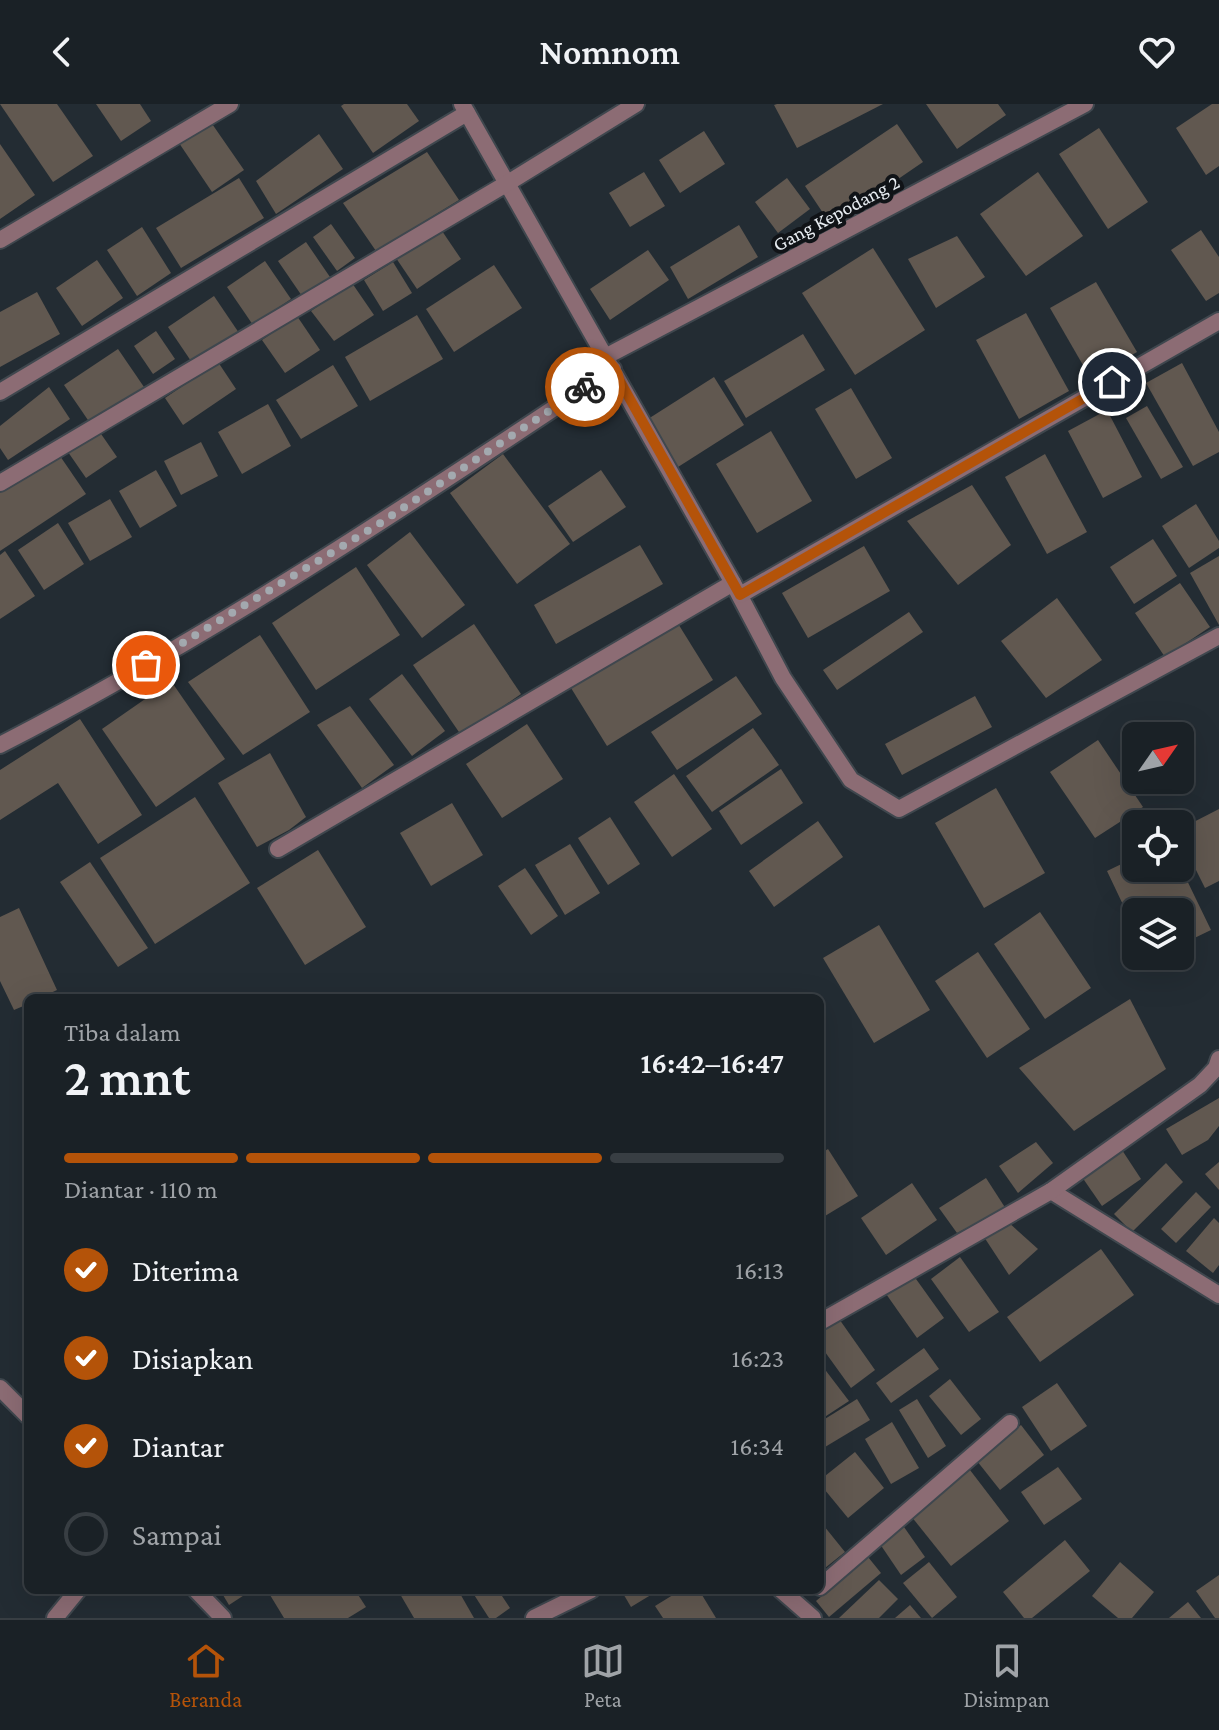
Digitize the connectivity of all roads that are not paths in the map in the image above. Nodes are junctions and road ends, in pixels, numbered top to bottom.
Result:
1 (230, 104) edge
2 (636, 104) edge
3 (1085, 104) edge
4 (465, 108) edge
5 (506, 184) junction
6 (0, 240) edge
7 (1219, 321) edge
8 (609, 363) junction
9 (0, 392) edge
10 (0, 483) edge
11 (736, 589) junction
12 (1219, 636) edge
13 (0, 745) edge
14 (278, 849) dead end
15 (1219, 1059) edge
16 (1051, 1191) junction
17 (1219, 1295) edge
18 (824, 1320) edge
19 (0, 1388) edge
20 (24, 1412) edge
21 (1010, 1423) dead end
22 (824, 1584) edge
23 (75, 1594) edge
24 (200, 1594) edge
25 (583, 1594) edge
26 (786, 1594) edge
27 (813, 1594) edge
28 (800, 1606) junction
29 (55, 1618) edge
30 (223, 1618) edge
31 (534, 1618) edge
32 (813, 1618) edge

1 - 6 street
2 - 5 street
3 - 8 street, Gang Kepodang 2
4 - 5 street
4 - 9 street
5 - 8 street
5 - 10 street
7 - 11 street
8 - 11 street
8 - 13 street, Gang Kepodang 2
11 - 12 street
11 - 14 street
15 - 16 street
16 - 17 street
16 - 18 street
19 - 20 street
21 - 22 street
23 - 29 street
24 - 30 street
25 - 31 street
26 - 28 street
27 - 28 street
28 - 32 street

